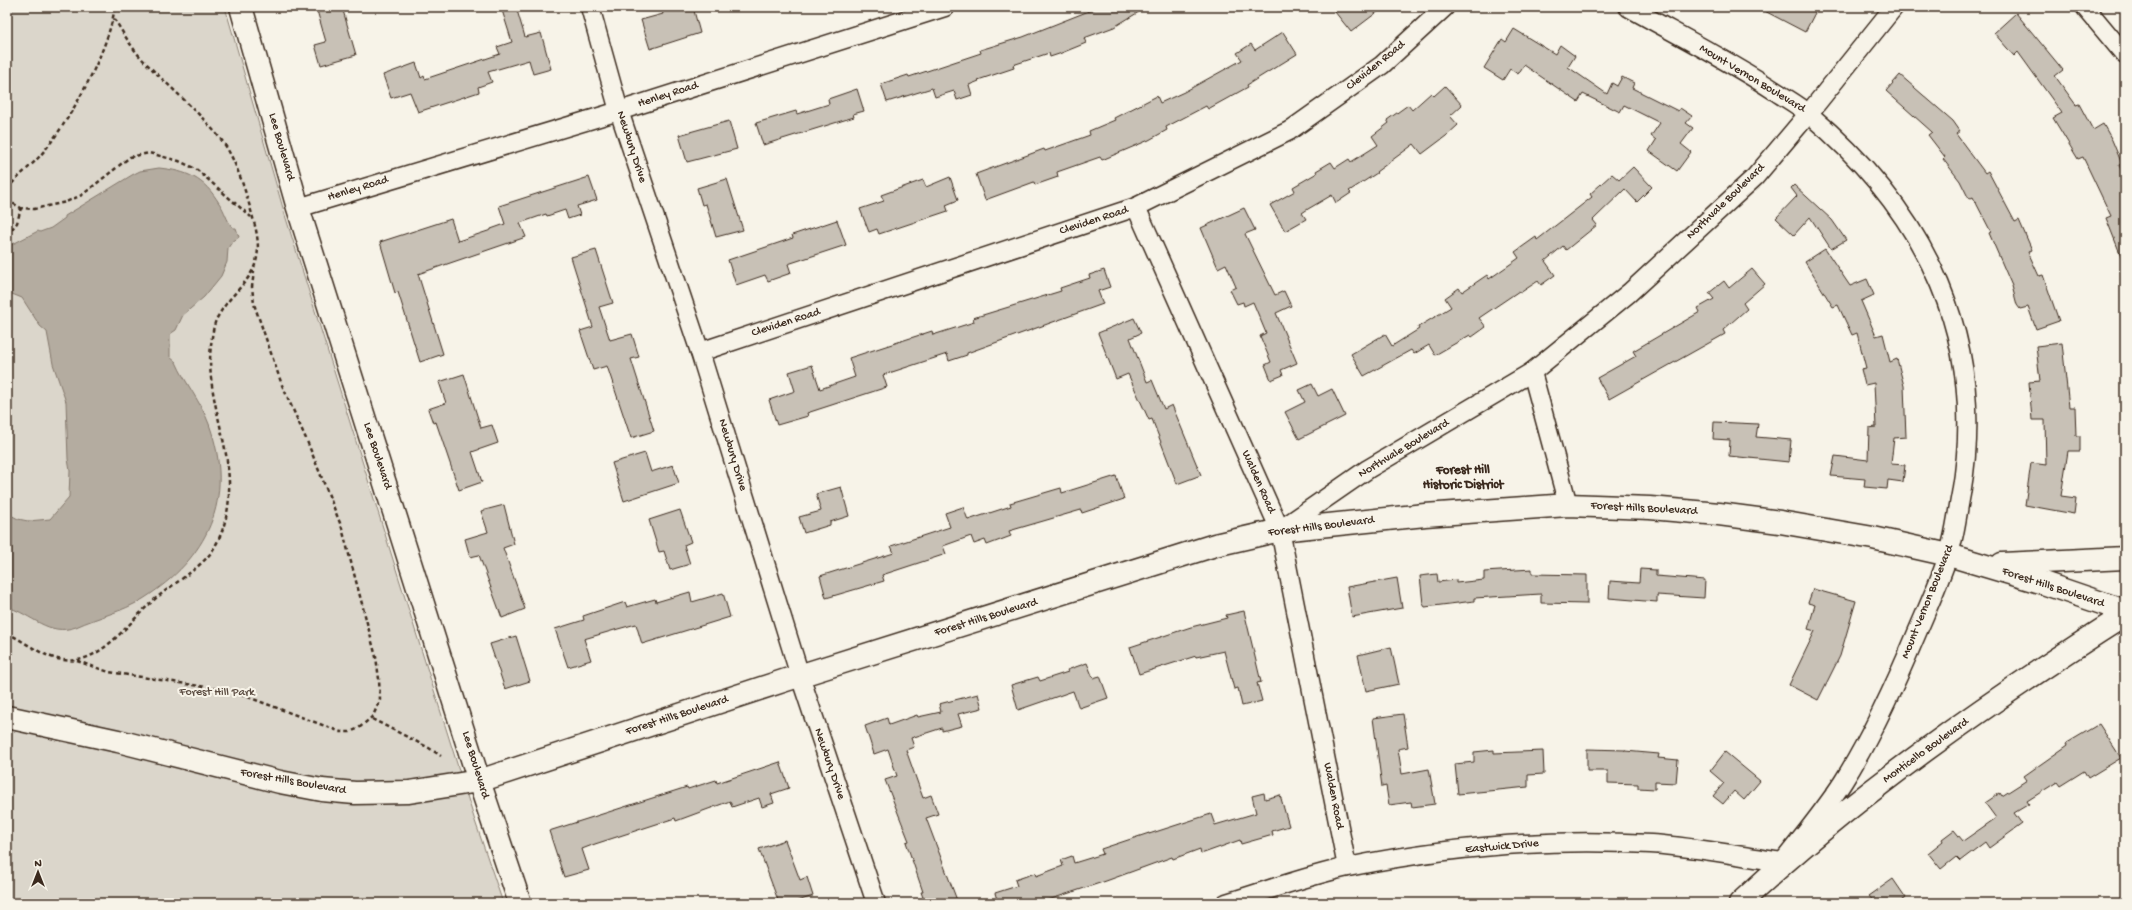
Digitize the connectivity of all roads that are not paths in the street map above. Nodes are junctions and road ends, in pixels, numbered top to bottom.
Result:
1 (241, 7) edge
2 (590, 7) edge
3 (945, 7) edge
4 (1445, 7) edge
5 (1628, 7) edge
6 (1894, 7) edge
7 (2085, 7) edge
8 (2125, 55) edge
9 (619, 111) junction
10 (1809, 114) junction
11 (1136, 207) junction
12 (298, 208) junction
13 (700, 352) junction
14 (1532, 372) junction
15 (1568, 505) junction
16 (1280, 530) junction
17 (1949, 555) junction
18 (2125, 558) edge
19 (1980, 564) junction
20 (2125, 612) edge
21 (2125, 616) edge
22 (800, 676) junction
23 (7, 717) edge
24 (479, 780) junction
25 (1783, 862) junction
26 (1347, 868) junction
27 (520, 903) edge
28 (876, 903) edge
29 (1226, 903) edge
30 (1740, 903) edge

1 - 12 street, Lee Boulevard
2 - 9 street, Newbury Drive
3 - 9 street, Henley Road
4 - 11 street, Cleviden Road
5 - 10 street, Mount Vernon Boulevard
6 - 10 street, Northvale Boulevard
7 - 8 street
9 - 12 street, Henley Road
9 - 13 street, Newbury Drive
10 - 14 street, Northvale Boulevard
10 - 17 street, Mount Vernon Boulevard
11 - 13 street, Cleviden Road
11 - 16 street, Walden Road
12 - 24 street, Lee Boulevard
13 - 22 street, Newbury Drive
14 - 15 street
14 - 16 street, Northvale Boulevard
15 - 16 street, Forest Hills Boulevard
15 - 17 street, Forest Hills Boulevard
16 - 22 street, Forest Hills Boulevard
16 - 26 street, Walden Road
17 - 19 street, Forest Hills Boulevard
17 - 25 street, Mount Vernon Boulevard
18 - 19 street, Forest Hills Boulevard
19 - 20 street, Forest Hills Boulevard
21 - 25 street, Monticello Boulevard
22 - 24 street, Forest Hills Boulevard
22 - 28 street, Newbury Drive
23 - 24 street, Forest Hills Boulevard
24 - 27 street, Lee Boulevard
25 - 26 street, Eastwick Drive
25 - 30 street, Monticello Boulevard
26 - 29 street, Eastwick Drive

